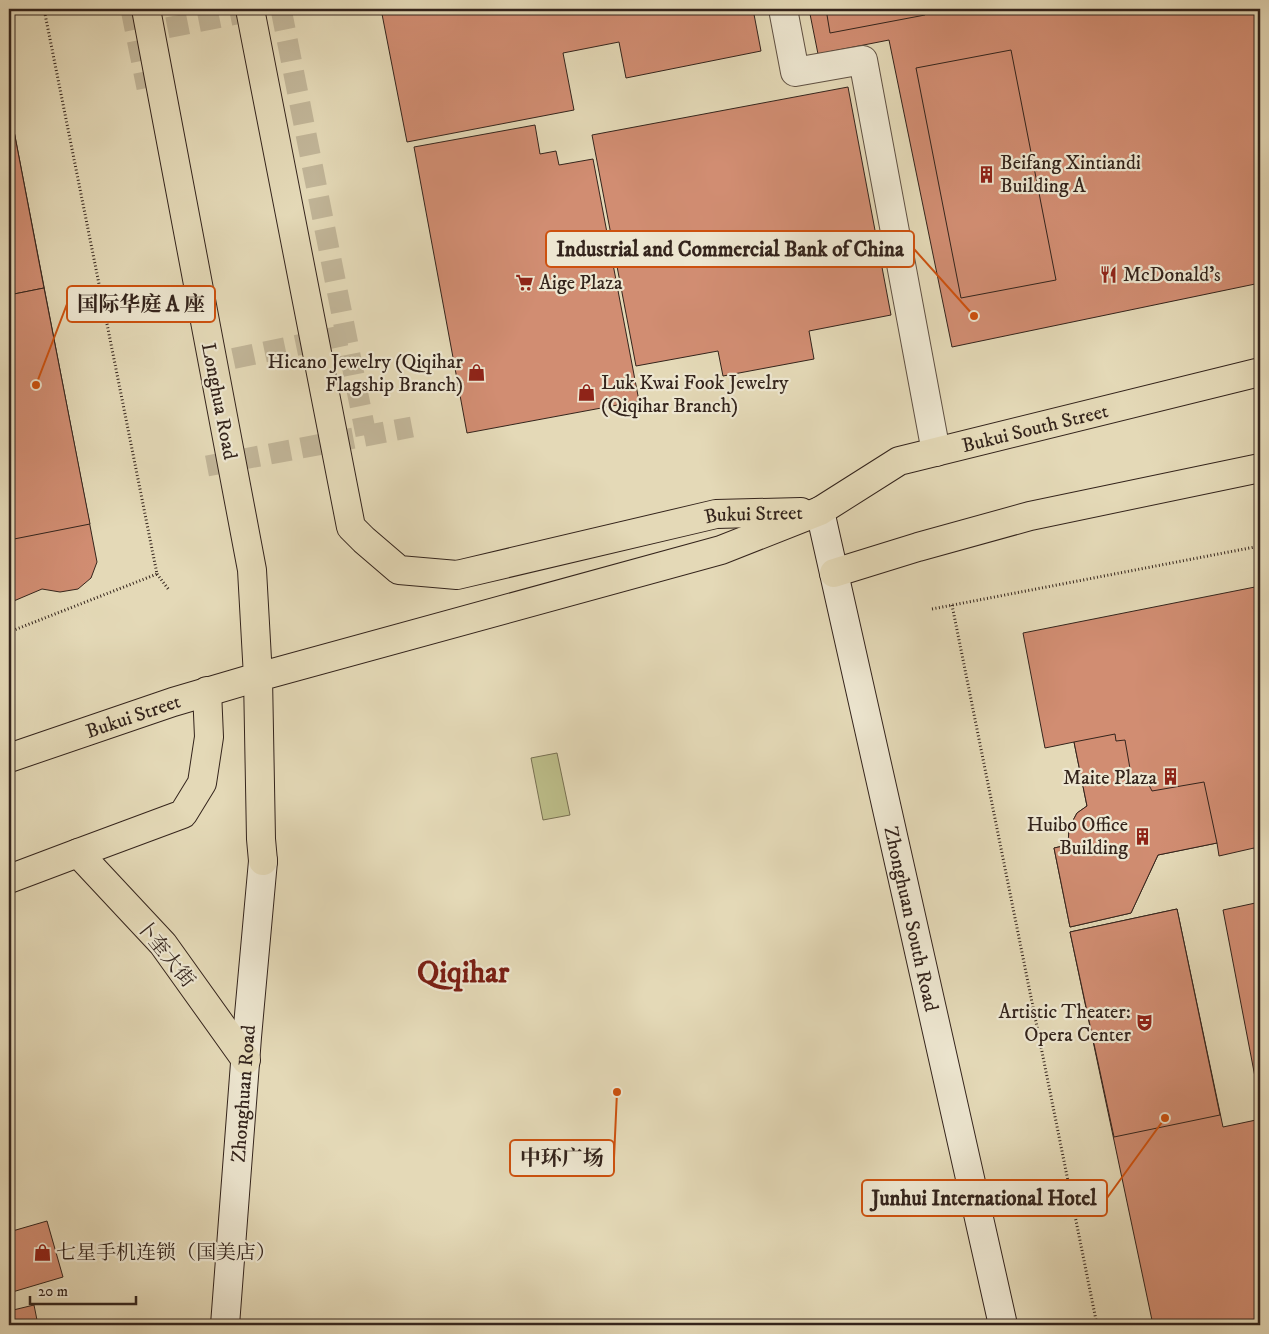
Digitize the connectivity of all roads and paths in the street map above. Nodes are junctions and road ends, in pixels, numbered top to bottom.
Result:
1 (44, 9) edge
2 (146, 9) tunnel mouth
3 (250, 9) edge
4 (783, 9) edge
5 (1260, 372) edge
6 (936, 452) junction
7 (1260, 468) edge
8 (820, 512) junction
9 (1260, 546) edge
10 (834, 573) junction
11 (157, 574) junction
12 (169, 590) dead end
13 (952, 605) junction
14 (932, 609) dead end
15 (9, 632) edge
16 (258, 677) junction
17 (207, 692) junction
18 (9, 758) edge
19 (78, 854) junction
20 (263, 861) joint
21 (9, 879) edge
22 (246, 1060) junction
23 (225, 1325) edge
24 (1003, 1325) edge
25 (1097, 1325) edge

1 - 11 path
2 - 16 main road, Longhua Road
3 - 8 main road, Bukui Street
4 - 6 main road
5 - 6 main road, Bukui South Street
6 - 8 main road, Bukui South Street
7 - 10 main road
8 - 10 main road, Zhonghuan South Road
8 - 16 main road, Bukui Street
9 - 13 path
10 - 24 main road, Zhonghuan South Road
11 - 12 path
11 - 15 path
13 - 14 path
13 - 25 path
16 - 17 main road, Bukui Street
16 - 20 main road, Longhua Road
17 - 18 main road, Bukui Street
17 - 19 main road
19 - 21 main road
19 - 22 main road, 卜奎大街
20 - 22 main road, Zhonghuan Road
22 - 23 main road, Zhonghuan Road

